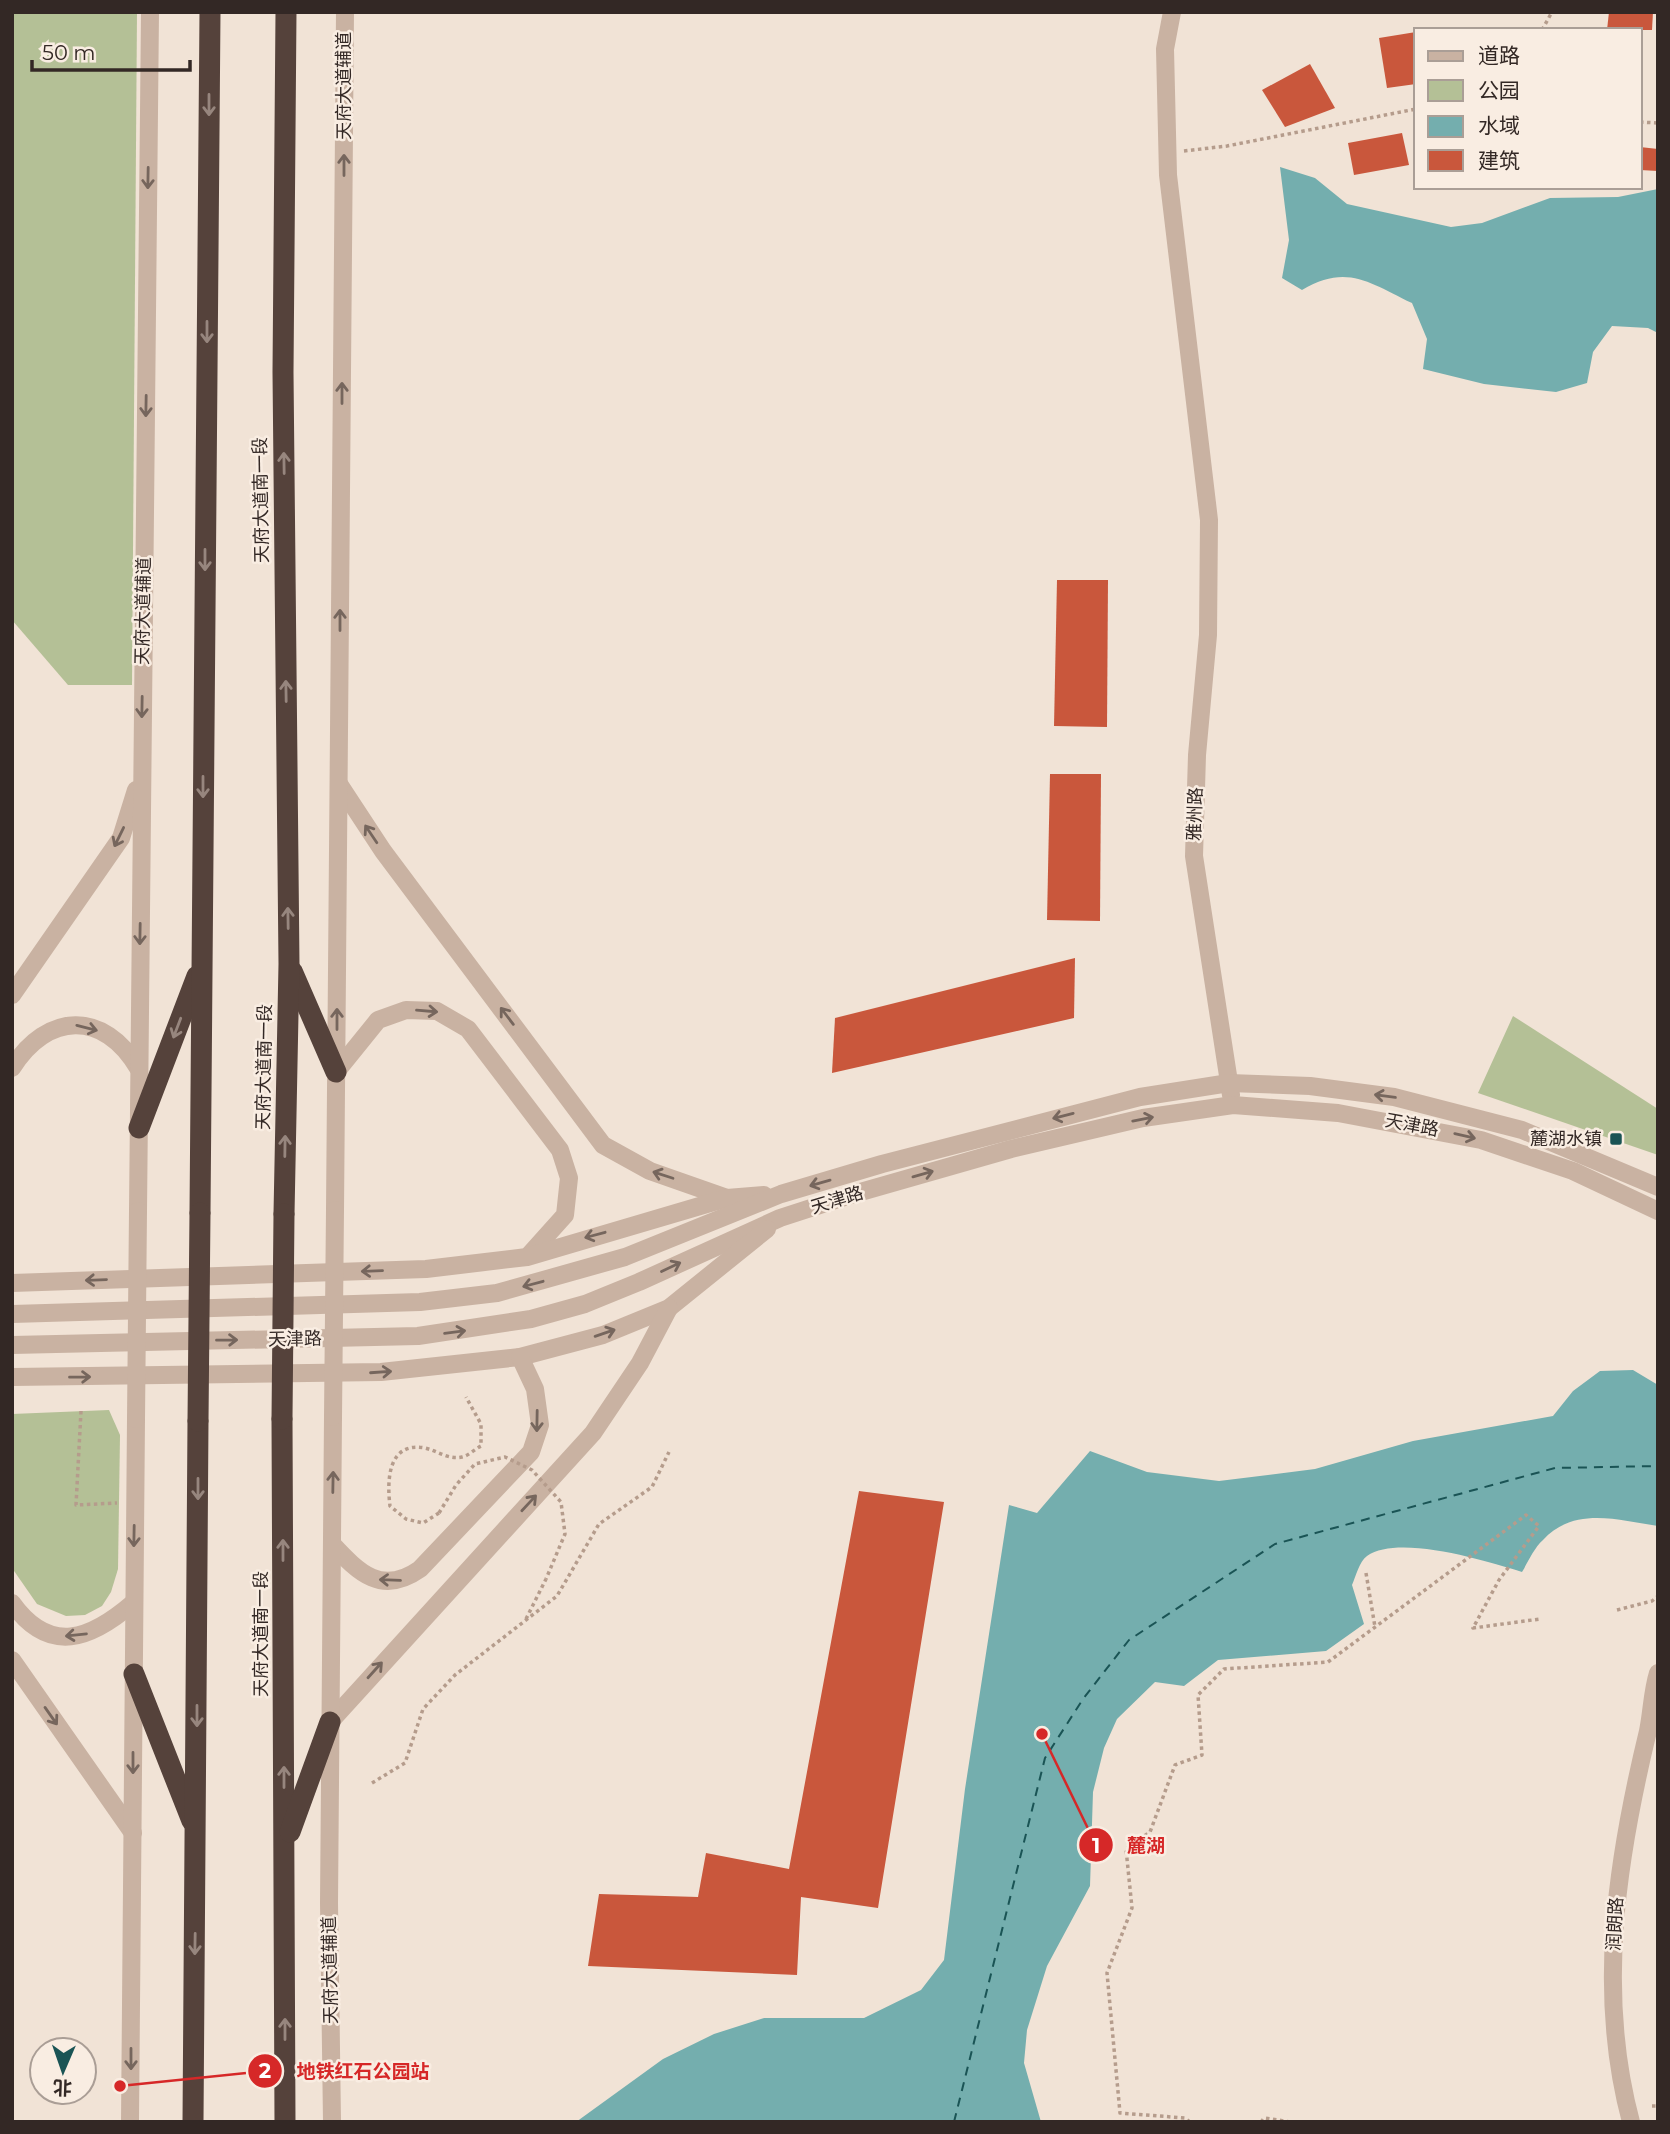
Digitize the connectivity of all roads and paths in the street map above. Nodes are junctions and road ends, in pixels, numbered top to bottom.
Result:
1 (150, 12) edge
2 (210, 12) edge
3 (286, 12) edge
4 (345, 12) edge
5 (1172, 12) edge
6 (1552, 12) edge
7 (1543, 28) edge
8 (1414, 109) edge
9 (1166, 153) junction
10 (142, 773) junction
11 (338, 784) junction
12 (202, 964) junction
13 (289, 964) junction
14 (12, 995) edge
15 (12, 1068) edge
16 (139, 1069) junction
17 (336, 1072) junction
18 (1229, 1083) junction
19 (1233, 1105) junction
20 (139, 1128) junction
21 (1658, 1187) edge
22 (781, 1194) junction
23 (727, 1199) junction
24 (1658, 1211) edge
25 (780, 1218) junction
26 (527, 1256) junction
27 (13, 1282) edge
28 (669, 1307) junction
29 (12, 1314) edge
30 (12, 1345) edge
31 (520, 1357) junction
32 (12, 1377) edge
33 (466, 1397) dead end
34 (81, 1411) dead end
35 (669, 1452) dead end
36 (120, 1503) dead end
37 (332, 1545) junction
38 (1366, 1573) dead end
39 (1658, 1596) edge
40 (133, 1602) junction
41 (12, 1603) edge
42 (1617, 1610) dead end
43 (1540, 1619) dead end
44 (525, 1621) junction
45 (1375, 1627) junction
46 (12, 1660) edge
47 (1658, 1673) edge
48 (134, 1674) junction
49 (1653, 1720) edge
50 (330, 1722) junction
51 (372, 1783) dead end
52 (133, 1833) junction
53 (197, 1834) junction
54 (285, 1847) junction
55 (130, 2122) edge
56 (193, 2122) edge
57 (285, 2122) edge
58 (332, 2122) edge
59 (1190, 2122) edge
60 (1261, 2122) edge
61 (1291, 2122) edge
62 (1631, 2122) edge

1 -> 10 street, 天府大道辅道
2 -> 12 highway
13 -> 3 highway, 天府大道南一段
11 -> 4 street, 天府大道辅道
5 - 9 street, 雅州路
6 - 7 path
8 - 9 path
9 - 18 street, 雅州路
10 -> 14 street
10 -> 16 street, 天府大道辅道
17 -> 11 street, 天府大道辅道
23 -> 11 street
12 -> 20 highway
12 -> 53 highway, bridge
13 - 17 highway
54 -> 13 highway, 天府大道南一段, bridge
15 -> 16 street
16 - 20 street, 天府大道辅道
17 -> 26 street
37 -> 17 street, 天府大道辅道, bridge
18 - 19 street, 雅州路
21 -> 18 street, 天津路
18 -> 22 street, 天津路
19 -> 24 street, 天津路
25 -> 19 street, 天津路
20 -> 40 street, 天府大道辅道, bridge
22 - 23 street
22 -> 29 street, 天津路
23 -> 26 street
25 - 28 street
30 -> 25 street, 天津路
26 -> 27 street
31 -> 28 street
50 -> 28 street
32 -> 31 street
31 -> 37 street
33 - 44 path, bridge
34 - 36 path
35 - 44 path
37 - 50 street, 天府大道辅道
38 - 45 path
39 - 42 path
40 -> 41 street
40 - 48 street, 天府大道辅道
43 - 45 path
44 - 51 path
45 - 59 path
46 -> 52 street
47 - 49 street, 润朗路
48 -> 52 street, 天府大道辅道
48 - 53 highway
49 - 62 street, 润朗路
50 - 54 highway
50 - 58 street, 天府大道辅道
52 -> 55 street, 天府大道辅道
53 -> 56 highway
57 -> 54 highway, 天府大道南一段
60 - 61 path

